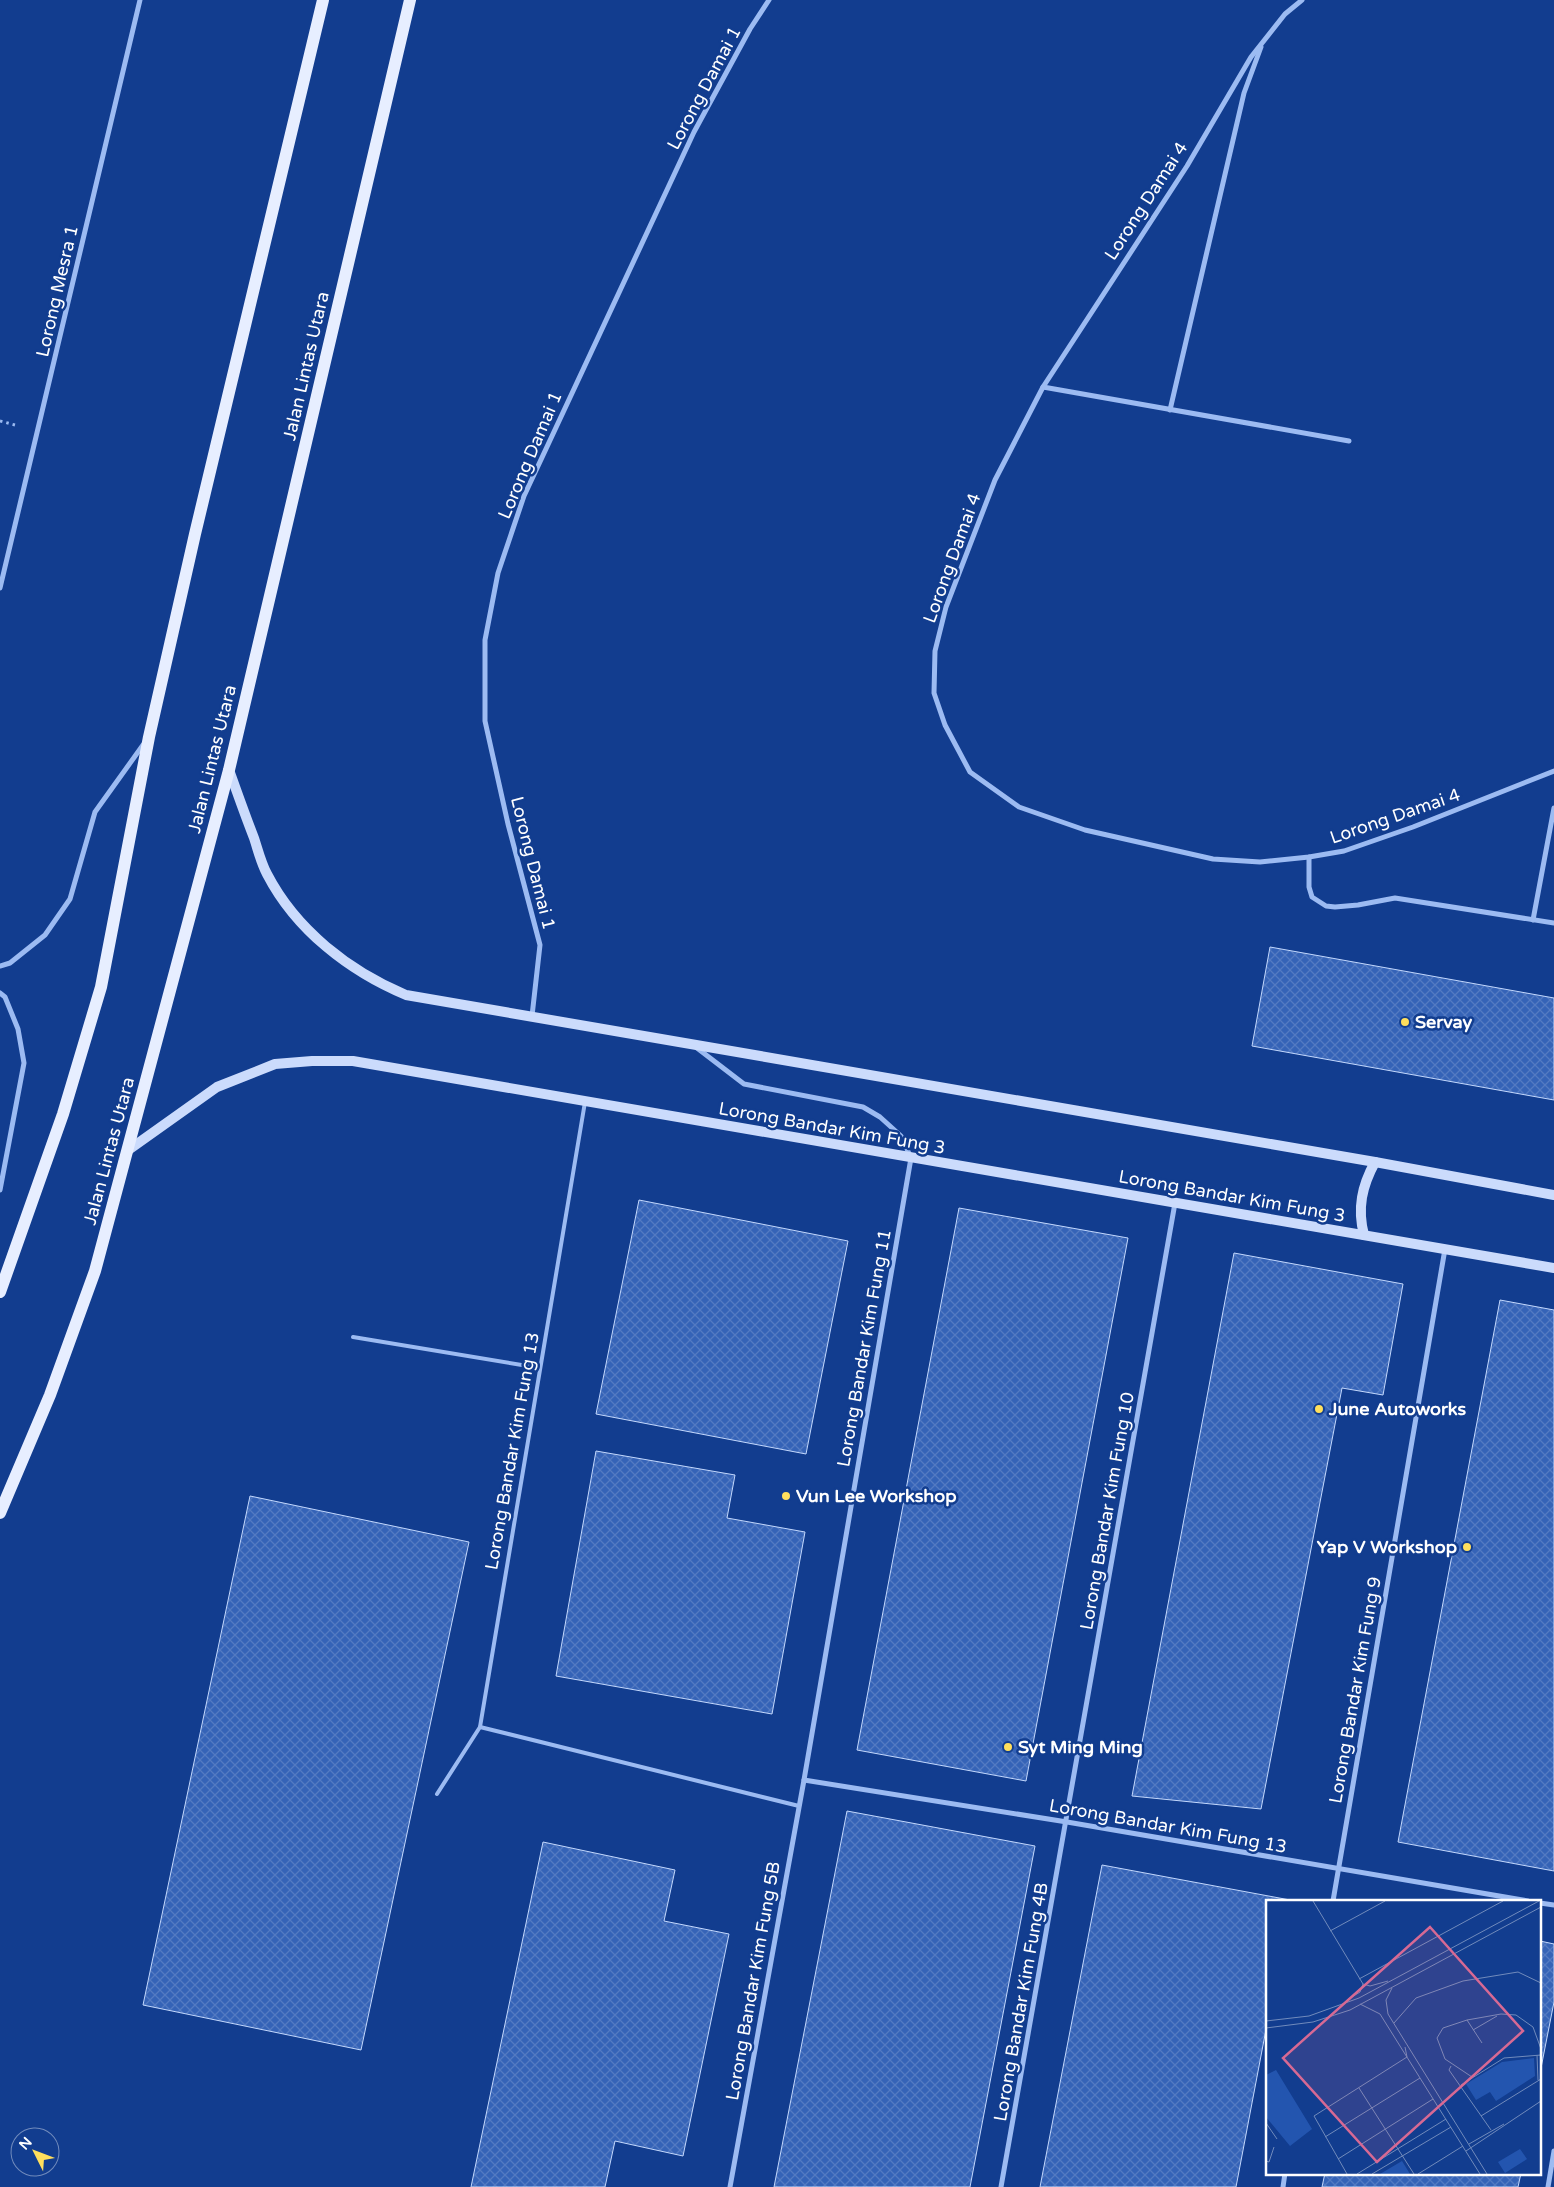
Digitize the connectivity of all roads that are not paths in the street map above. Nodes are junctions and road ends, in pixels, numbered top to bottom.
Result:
1 (140, 0) edge
2 (322, 0) edge
3 (410, 0) edge
4 (769, 0) edge
5 (1302, 0) edge
6 (1263, 42) junction
7 (1043, 387) junction
8 (1170, 410) junction
9 (1349, 441) dead end
10 (0, 588) edge
11 (149, 737) junction
12 (229, 770) junction
13 (1554, 771) edge
14 (1554, 808) edge
15 (1309, 857) junction
16 (1533, 920) junction
17 (1554, 923) edge
18 (0, 966) edge
19 (0, 993) edge
20 (532, 1017) junction
21 (694, 1045) junction
22 (585, 1102) junction
23 (127, 1151) junction
24 (911, 1158) junction
25 (1375, 1162) junction
26 (0, 1190) edge
27 (1554, 1195) edge
28 (1175, 1203) junction
29 (1364, 1235) junction
30 (1444, 1249) junction
31 (1554, 1268) edge
32 (0, 1292) edge
33 (353, 1336) dead end
34 (540, 1368) junction
35 (0, 1513) edge
36 (480, 1727) junction
37 (804, 1780) junction
38 (437, 1794) dead end
39 (799, 1806) junction
40 (1067, 1822) junction
41 (1339, 1869) junction
42 (1333, 1900) edge
43 (1522, 1900) edge
44 (1554, 2151) edge
45 (1286, 2174) edge
46 (730, 2187) edge
47 (1002, 2187) edge
48 (1283, 2187) edge
49 (1548, 2187) edge

1 - 10 street, Lorong Mesra 1
2 - 11 main road
3 - 12 main road, Jalan Lintas Utara
4 - 20 street, Lorong Damai 1
5 - 6 street, Lorong Damai 4
6 - 7 street, Lorong Damai 4
6 - 8 street
7 - 8 street
7 - 15 street, Lorong Damai 4
8 - 9 street
11 - 18 street
11 - 32 main road
12 - 20 main road
12 - 23 main road, Jalan Lintas Utara
13 - 15 street, Lorong Damai 4
14 - 16 street
15 - 16 street
16 - 17 street
19 - 26 street
20 - 21 main road
21 - 24 street
21 - 25 main road
22 - 23 main road, Lorong Bandar Kim Fung 3
22 - 24 main road, Lorong Bandar Kim Fung 3
22 - 34 lane, Lorong Bandar Kim Fung 13
23 - 35 main road, Jalan Lintas Utara
24 - 28 main road, Lorong Bandar Kim Fung 3
24 - 37 street, Lorong Bandar Kim Fung 11
25 - 27 main road
25 - 29 main road
28 - 29 main road, Lorong Bandar Kim Fung 3
28 - 40 street, Lorong Bandar Kim Fung 10
29 - 30 main road, Lorong Bandar Kim Fung 3
30 - 31 main road, Lorong Bandar Kim Fung 3
30 - 41 street, Lorong Bandar Kim Fung 9
33 - 34 lane
34 - 36 lane, Lorong Bandar Kim Fung 13
36 - 38 lane, Lorong Bandar Kim Fung 13
36 - 39 lane
37 - 39 street, Lorong Bandar Kim Fung 5B
37 - 40 street, Lorong Bandar Kim Fung 13
39 - 46 street, Lorong Bandar Kim Fung 5B
40 - 41 street, Lorong Bandar Kim Fung 13
40 - 47 street, Lorong Bandar Kim Fung 4B
41 - 42 street, Lorong Bandar Kim Fung 9
41 - 43 street, Lorong Bandar Kim Fung 13
44 - 49 street
45 - 48 street

